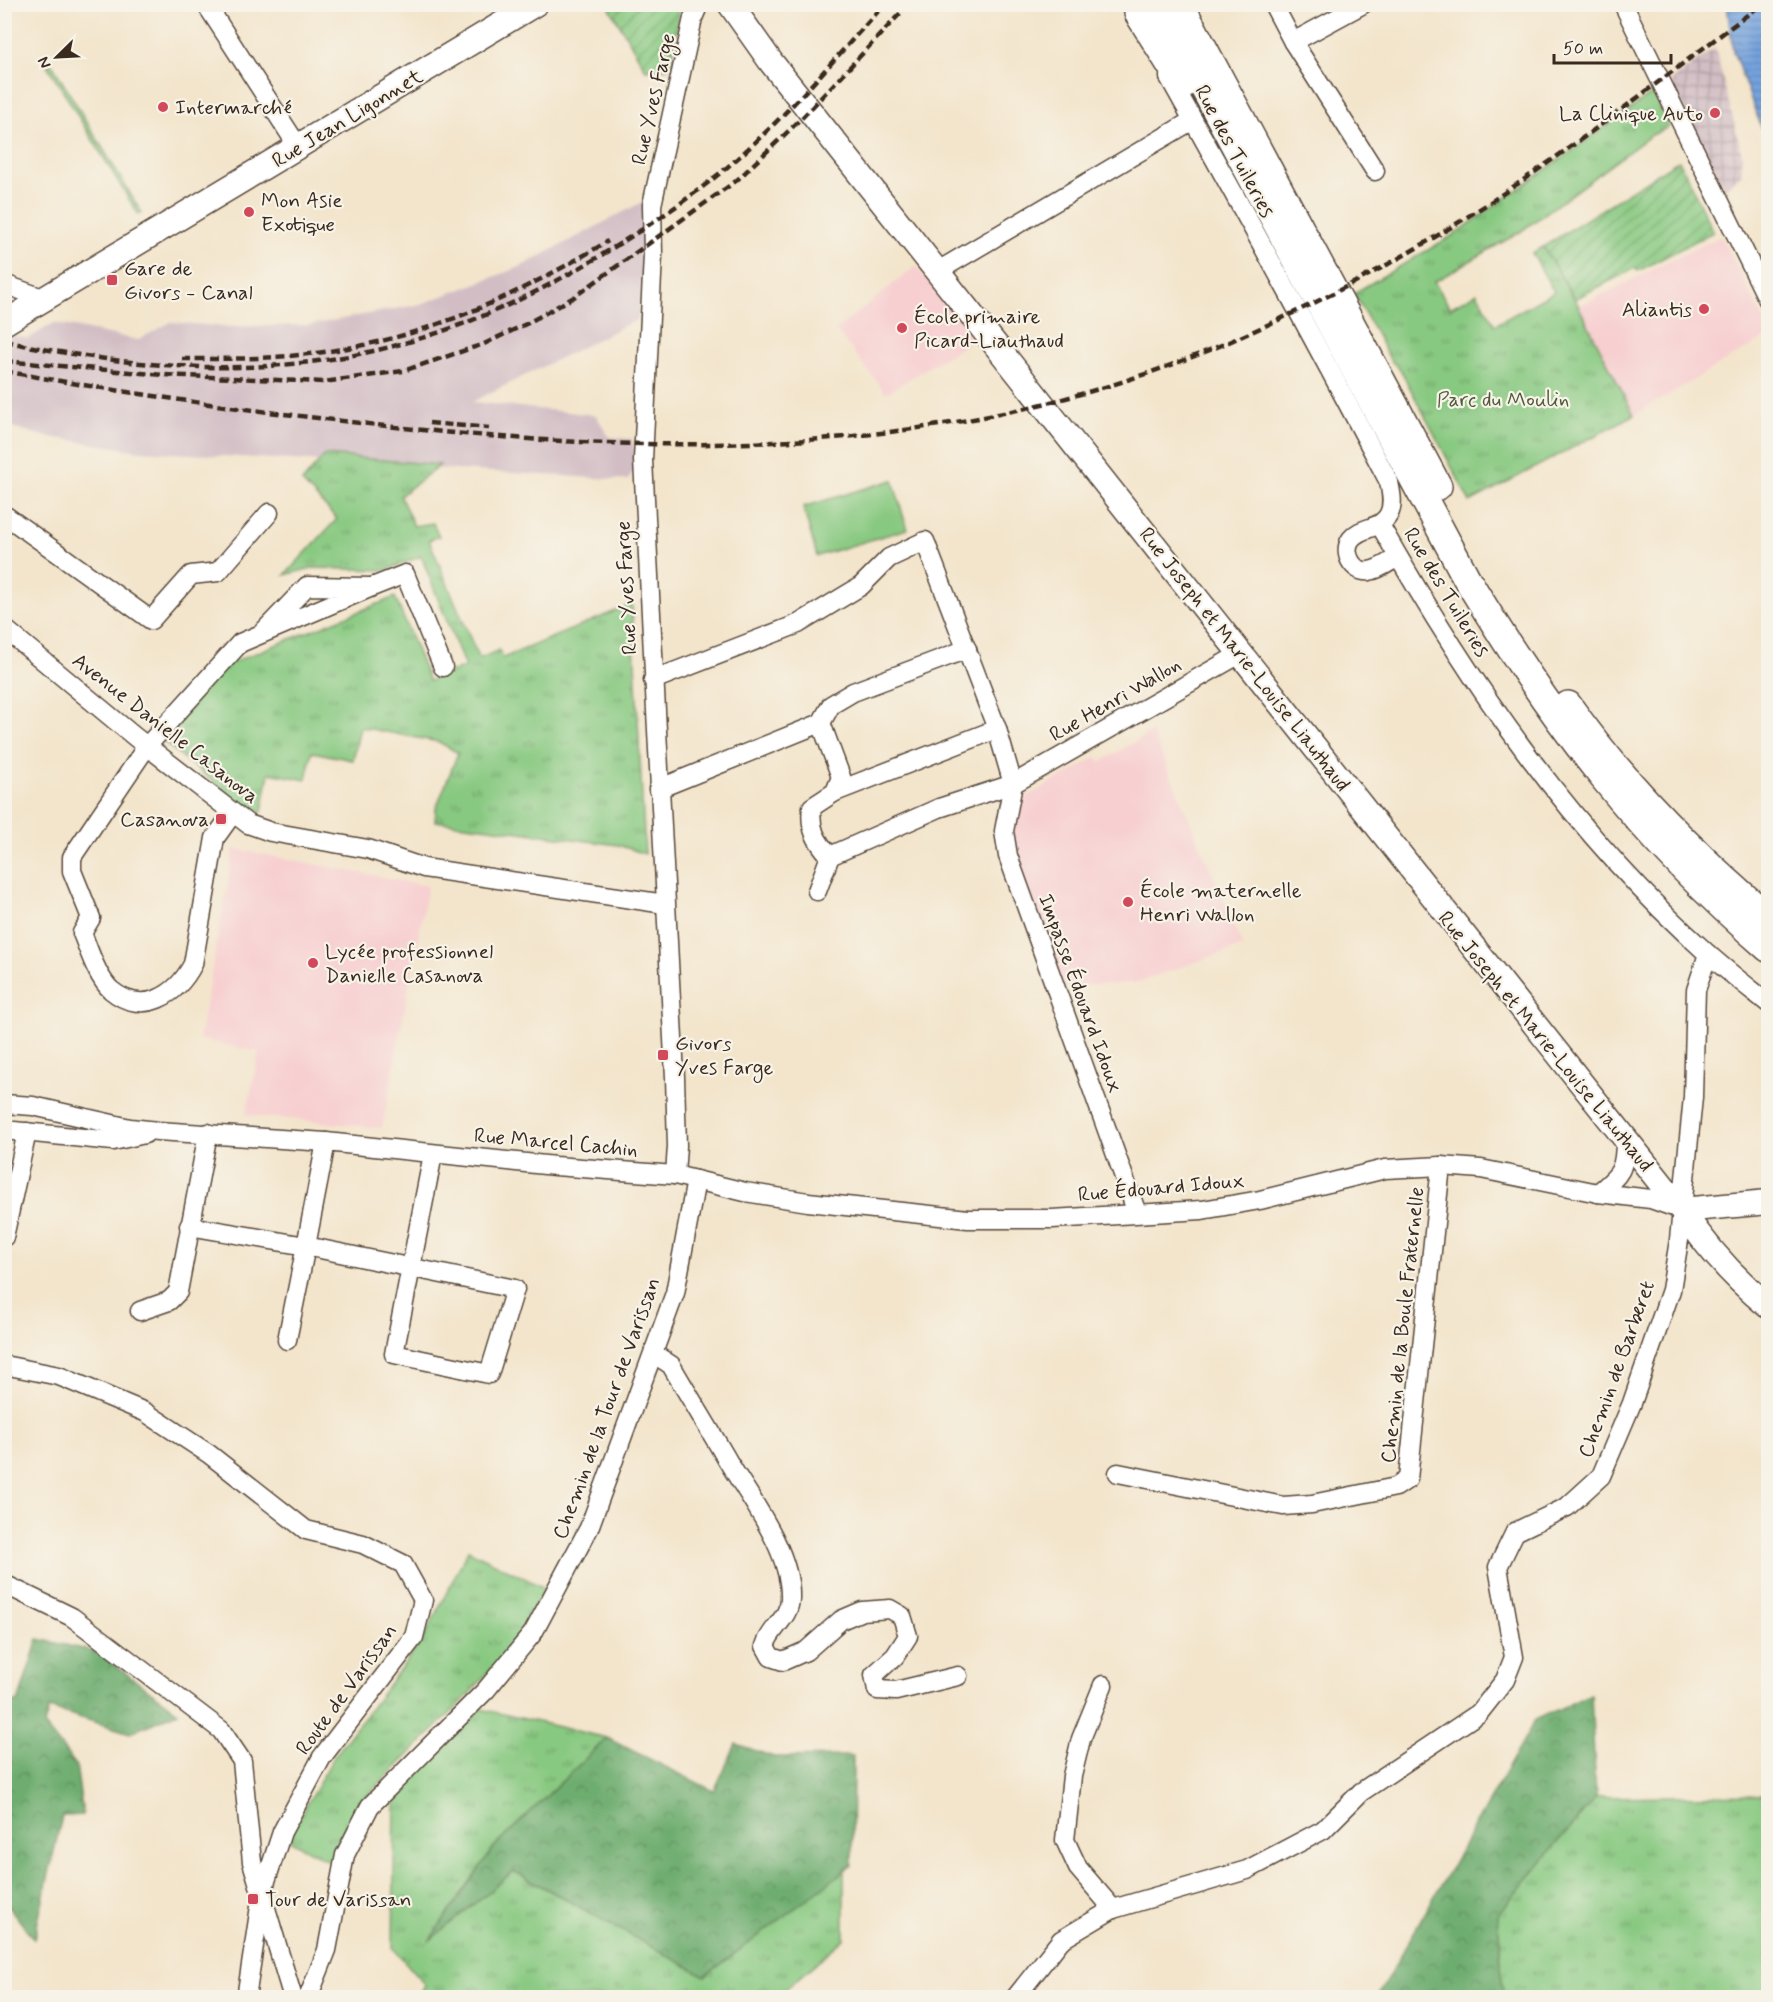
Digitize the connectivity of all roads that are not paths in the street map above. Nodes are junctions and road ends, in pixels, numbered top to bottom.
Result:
1 (206, 4) edge
2 (535, 4) edge
3 (699, 4) edge
4 (730, 4) edge
5 (1180, 4) edge
6 (1203, 4) edge
7 (1273, 4) edge
8 (1363, 4) edge
9 (1623, 4) edge
10 (1143, 7) edge
11 (1293, 42) junction
12 (1193, 120) junction
13 (299, 148) junction
14 (1375, 171) dead end
15 (1318, 260) junction
16 (938, 271) junction
17 (4, 284) edge
18 (45, 299) junction
19 (1768, 300) edge
20 (4, 323) edge
21 (269, 513) dead end
22 (4, 518) edge
23 (1380, 525) junction
24 (1398, 557) junction
25 (372, 587) junction
26 (4, 628) edge
27 (263, 632) junction
28 (967, 649) junction
29 (1240, 654) junction
30 (444, 667) dead end
31 (653, 680) junction
32 (821, 723) junction
33 (997, 729) junction
34 (147, 746) junction
35 (1012, 784) junction
36 (658, 789) junction
37 (835, 792) junction
38 (233, 813) junction
39 (830, 856) junction
40 (817, 891) dead end
41 (665, 904) junction
42 (1768, 917) edge
43 (1768, 948) edge
44 (1708, 954) junction
45 (1768, 1003) edge
46 (4, 1104) edge
47 (4, 1130) edge
48 (158, 1131) junction
49 (27, 1132) junction
50 (208, 1133) junction
51 (1625, 1139) junction
52 (326, 1142) junction
53 (433, 1154) junction
54 (1441, 1166) junction
55 (675, 1175) junction
56 (696, 1180) junction
57 (1598, 1193) junction
58 (1768, 1202) edge
59 (1682, 1210) junction
60 (1137, 1213) junction
61 (189, 1226) junction
62 (4, 1237) edge
63 (306, 1246) junction
64 (411, 1266) junction
65 (1768, 1306) edge
66 (140, 1311) dead end
67 (287, 1341) dead end
68 (654, 1354) junction
69 (4, 1365) edge
70 (1118, 1473) dead end
71 (4, 1584) edge
72 (958, 1676) dead end
73 (1103, 1684) dead end
74 (262, 1893) junction
75 (1113, 1908) junction
76 (246, 1998) edge
77 (293, 1998) edge
78 (308, 1998) edge
79 (1016, 1998) edge

1 - 13 street
2 - 13 main road, Rue Jean Ligonnet
3 - 31 street, Rue Yves Farge
4 - 16 main road, Rue Joseph et Marie-Louise Liauthaud
5 - 15 highway
6 - 15 highway
7 - 11 street
8 - 11 street
9 - 19 street
10 - 12 street, Rue des Tuileries
10 - 43 highway
11 - 14 street
12 - 16 street
12 - 23 street, Rue des Tuileries
13 - 18 main road, Rue Jean Ligonnet
15 - 42 highway
16 - 29 main road, Rue Joseph et Marie-Louise Liauthaud
17 - 18 street
18 - 20 main road, Rue Jean Ligonnet
21 - 22 street
23 - 24 street, Rue des Tuileries
23 - 24 street
24 - 44 street, Rue des Tuileries
25 - 27 street
25 - 27 street
25 - 30 street
26 - 34 street, Avenue Danielle Casanova
27 - 34 street
28 - 31 street
28 - 32 street
28 - 33 street
29 - 35 street, Rue Henri Wallon
29 - 51 main road, Rue Joseph et Marie-Louise Liauthaud
31 - 36 street, Rue Yves Farge
32 - 36 street
32 - 37 street
33 - 35 street
33 - 37 street
34 - 38 street, Avenue Danielle Casanova
34 - 38 street
35 - 39 street, Rue Henri Wallon
35 - 60 street, Impasse Édouard Idoux
36 - 41 street, Rue Yves Farge
37 - 39 street
38 - 41 street, Avenue Danielle Casanova
39 - 40 street
41 - 55 street, Rue Yves Farge
44 - 45 street, Rue des Tuileries
44 - 59 street, Chemin de Barberet
46 - 48 street, Rue Marcel Cachin
47 - 49 street, Rue Marcel Cachin
48 - 49 street, Rue Marcel Cachin
48 - 50 street, Rue Marcel Cachin
49 - 62 street
50 - 52 street, Rue Marcel Cachin
50 - 61 street
51 - 57 street
51 - 59 main road, Rue Joseph et Marie-Louise Liauthaud
52 - 53 street, Rue Marcel Cachin
52 - 63 street
53 - 55 street, Rue Marcel Cachin
53 - 64 street
54 - 57 street, Rue Édouard Idoux
54 - 60 street, Rue Édouard Idoux
54 - 70 street, Chemin de la Boule Fraternelle
55 - 56 street, Rue Édouard Idoux
56 - 60 street, Rue Édouard Idoux
56 - 68 street, Chemin de la Tour de Varissan
57 - 59 street, Rue Édouard Idoux
58 - 59 main road
59 - 65 main road, Rue Joseph et Marie-Louise Liauthaud
59 - 75 street, Chemin de Barberet
61 - 63 street
61 - 66 street
63 - 64 street
63 - 67 street
64 - 64 street
68 - 72 street
68 - 78 street, Chemin de la Tour de Varissan
69 - 74 street, Route de Varissan
71 - 74 street
73 - 75 street
74 - 76 street, Route de Varissan
74 - 77 street
75 - 79 street, Chemin de Barberet

